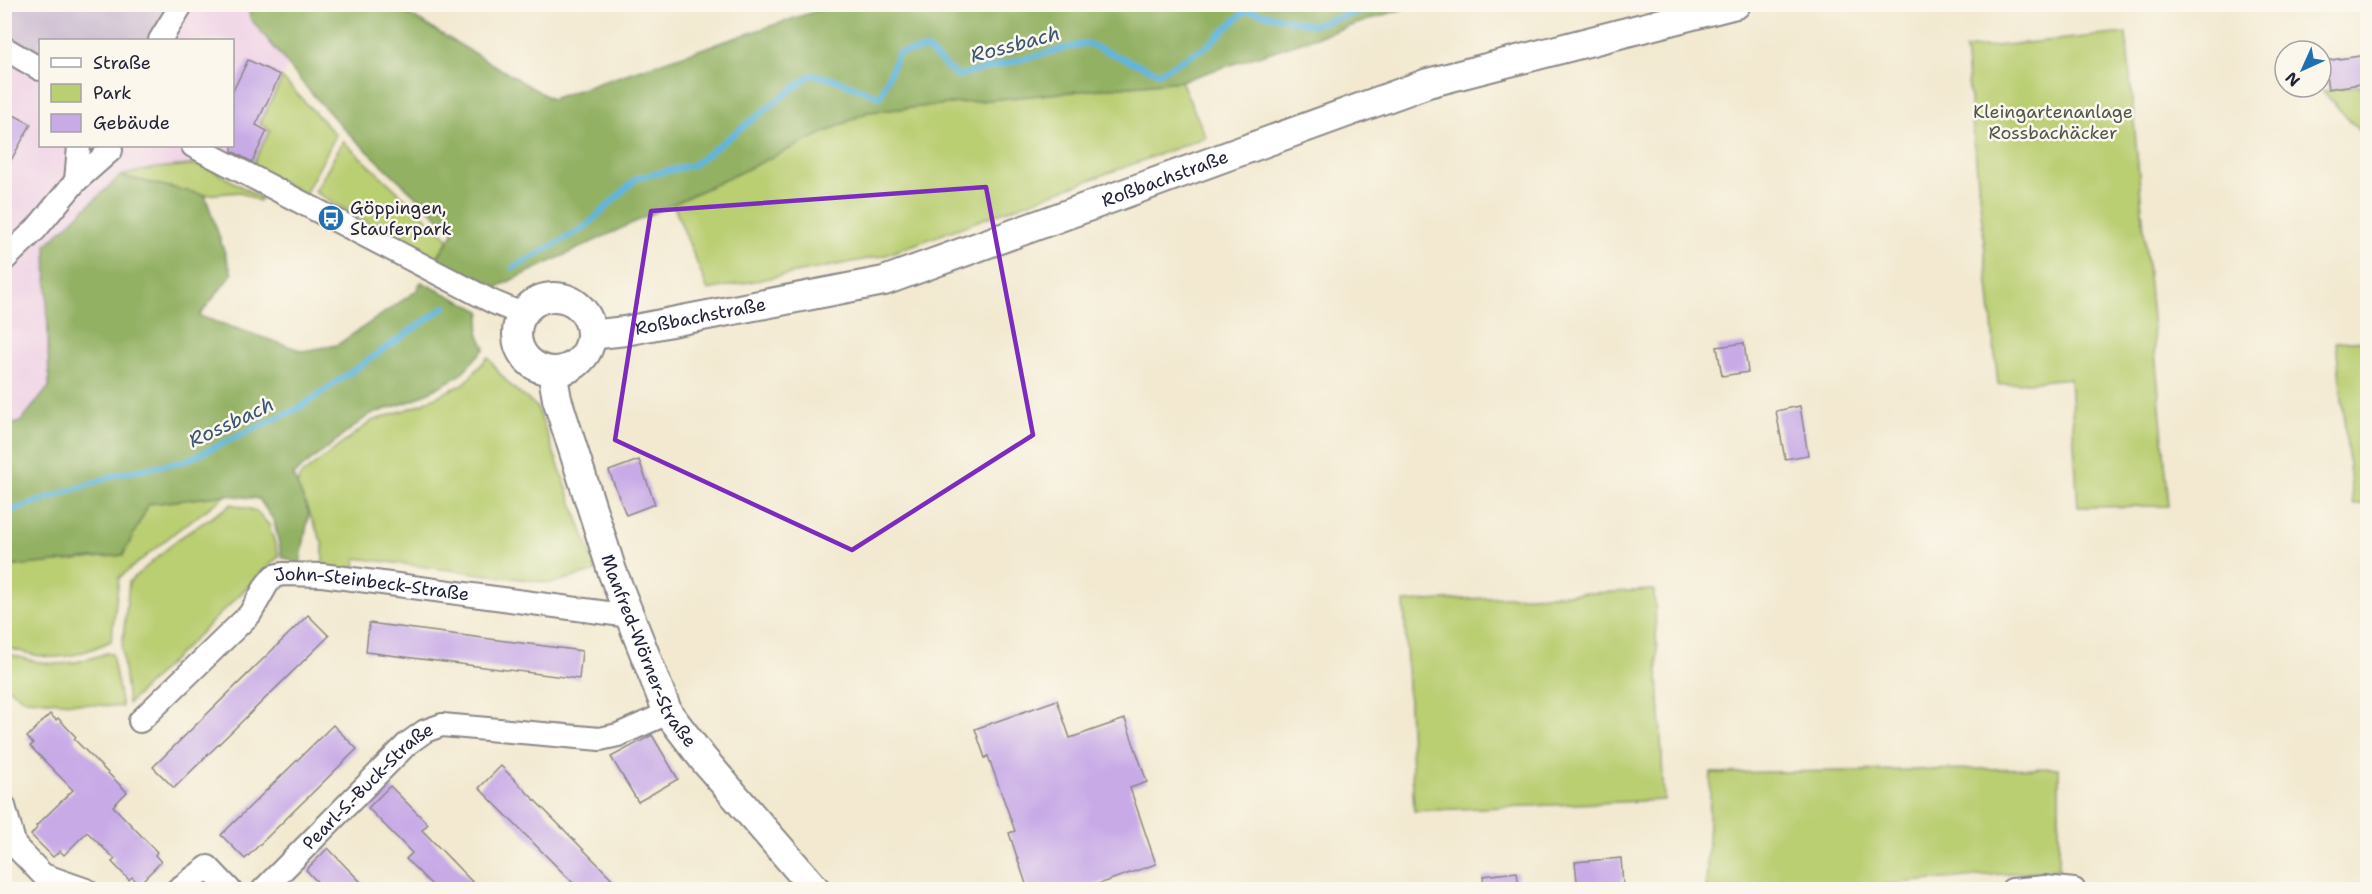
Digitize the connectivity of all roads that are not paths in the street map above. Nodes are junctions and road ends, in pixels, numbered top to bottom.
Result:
1 (182, 4) edge
2 (1736, 4) edge
3 (161, 39) edge
4 (4, 48) edge
5 (39, 68) edge
6 (79, 147) edge
7 (111, 147) edge
8 (195, 147) edge
9 (76, 181) junction
10 (4, 260) edge
11 (522, 314) junction
12 (591, 335) junction
13 (552, 371) junction
14 (630, 616) junction
15 (668, 713) junction
16 (140, 721) dead end
17 (4, 806) edge
18 (86, 890) edge
19 (177, 890) edge
20 (230, 890) edge
21 (263, 890) edge
22 (816, 890) edge
23 (2012, 890) edge
24 (2074, 890) edge

1 - 3 street
2 - 12 street, Roßbachstraße
4 - 5 street
6 - 9 street
7 - 9 street
8 - 11 street
9 - 10 street
11 - 12 street
11 - 13 street
12 - 13 street
13 - 14 street, Manfred-Wörner-Straße
14 - 15 street, Manfred-Wörner-Straße
14 - 16 street, John-Steinbeck-Straße
15 - 21 street, Pearl-S.-Buck-Straße
15 - 22 street, Manfred-Wörner-Straße
17 - 18 street
19 - 20 street
23 - 24 street

